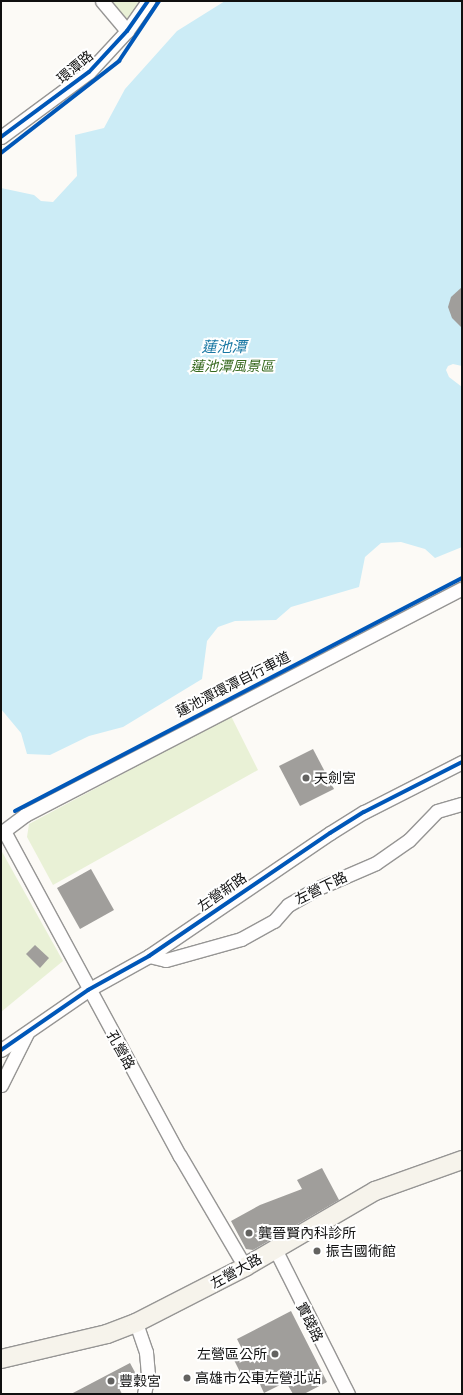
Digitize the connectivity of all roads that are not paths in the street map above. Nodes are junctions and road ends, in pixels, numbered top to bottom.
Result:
1 (102, 1) edge
2 (148, 1) edge
3 (127, 31) junction
4 (1, 137) edge
5 (462, 588) edge
6 (462, 762) edge
7 (462, 804) edge
8 (2, 832) edge
9 (149, 956) junction
10 (88, 990) junction
11 (28, 1032) junction
12 (1, 1050) edge
13 (1, 1085) edge
14 (462, 1160) edge
15 (275, 1250) junction
16 (245, 1267) junction
17 (136, 1323) junction
18 (1, 1359) edge
19 (144, 1394) edge
20 (348, 1394) edge

1 - 3 street
2 - 3 street, 環潭路
3 - 4 street, 環潭路
5 - 8 street
6 - 9 street, 左營新路
7 - 9 street, 左營下路
8 - 10 street, 孔營路
9 - 10 street, 左營新路
10 - 11 street, 左營新路
10 - 16 street, 孔營路
11 - 12 street, 左營新路
11 - 13 street
14 - 15 street, 左營大路
15 - 16 street, 左營大路
15 - 20 street, 實踐路
16 - 17 street, 左營大路
17 - 18 street, 左營大路
17 - 19 street

